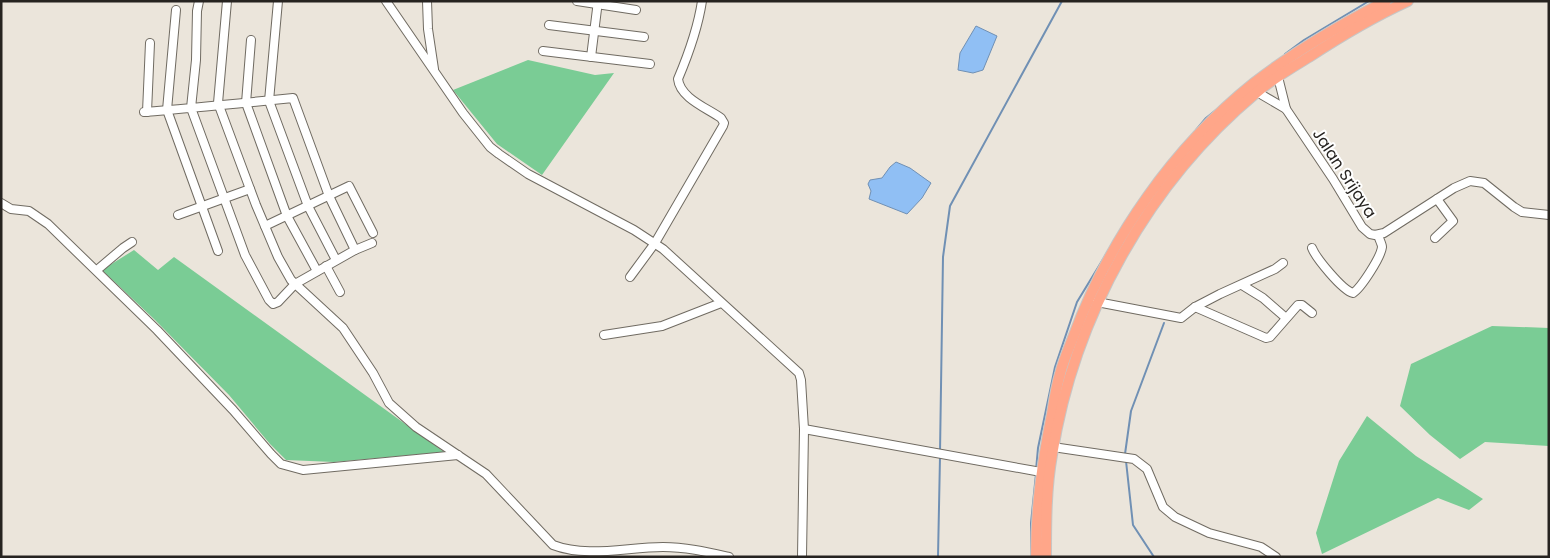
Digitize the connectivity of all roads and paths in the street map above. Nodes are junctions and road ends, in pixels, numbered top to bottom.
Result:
1 (199, 1) edge
2 (228, 1) edge
3 (278, 1) edge
4 (386, 1) edge
5 (427, 1) edge
6 (577, 1) edge
7 (702, 1) edge
8 (1386, 1) edge
9 (1408, 1) edge
10 (598, 3) edge
11 (176, 10) dead end
12 (636, 10) dead end
13 (549, 25) dead end
14 (594, 31) junction
15 (644, 37) dead end
16 (251, 40) dead end
17 (150, 43) dead end
18 (543, 51) dead end
19 (591, 57) junction
20 (650, 64) dead end
21 (434, 71) junction
22 (1278, 77) junction
23 (1257, 92) junction
24 (269, 100) junction
25 (246, 103) junction
26 (219, 106) junction
27 (191, 108) junction
28 (1286, 109) junction
29 (167, 110) junction
30 (250, 189) junction
31 (328, 196) junction
32 (224, 199) junction
33 (1437, 199) junction
34 (1, 204) edge
35 (308, 206) junction
36 (202, 207) junction
37 (178, 215) dead end
38 (1549, 215) edge
39 (287, 216) junction
40 (265, 226) junction
41 (373, 233) dead end
42 (1378, 235) junction
43 (1435, 238) dead end
44 (132, 242) dead end
45 (372, 242) dead end
46 (655, 244) junction
47 (1312, 248) dead end
48 (355, 250) junction
49 (218, 251) dead end
50 (336, 260) junction
51 (1283, 263) dead end
52 (326, 266) junction
53 (96, 270) junction
54 (317, 271) junction
55 (630, 277) dead end
56 (295, 284) junction
57 (1242, 285) junction
58 (340, 292) dead end
59 (1097, 302) junction
60 (721, 303) junction
61 (1195, 307) junction
62 (1312, 312) dead end
63 (1286, 318) junction
64 (604, 335) dead end
65 (804, 429) junction
66 (1053, 447) junction
67 (458, 456) junction
68 (1040, 471) junction
69 (729, 557) edge
70 (802, 557) edge
71 (1036, 557) edge
72 (1046, 557) edge
73 (1276, 557) edge

1 - 27 street
2 - 26 street
3 - 24 street
4 - 21 street
5 - 21 street
6 - 10 street
7 - 46 street
8 - 68 highway
9 - 22 highway
10 - 12 street
10 - 14 street
11 - 29 street
13 - 14 street
14 - 15 street
14 - 19 street
16 - 25 street
17 - 29 street
18 - 19 street
19 - 20 street
21 - 46 street
22 - 23 highway
22 - 28 street
23 - 28 street, Jalan Srijaya
23 - 59 highway
24 - 25 street
24 - 31 street
24 - 35 street
25 - 26 street
25 - 39 street
26 - 27 street
26 - 30 street
27 - 29 street
27 - 32 street
28 - 42 street, Jalan Srijaya
29 - 36 street
30 - 32 street
30 - 40 street
31 - 35 street
31 - 41 street
31 - 48 street
32 - 36 street
32 - 56 street
33 - 38 street, Jalan Srijaya
33 - 42 street, Jalan Srijaya
33 - 43 street
34 - 53 street
35 - 39 street
35 - 50 street
36 - 37 street
36 - 49 street
39 - 40 street
39 - 54 street
40 - 56 street
42 - 47 street
44 - 53 street
45 - 48 street
46 - 55 street
46 - 60 street
48 - 50 street
50 - 52 street
51 - 57 street
52 - 54 street
52 - 58 street
53 - 67 street
54 - 56 street
56 - 67 street
57 - 61 street
57 - 63 street
59 - 61 street
59 - 66 highway
60 - 64 street
60 - 65 street
61 - 63 street
62 - 63 street
65 - 68 street
65 - 70 street
66 - 72 highway
66 - 73 street
67 - 69 street
68 - 71 highway

